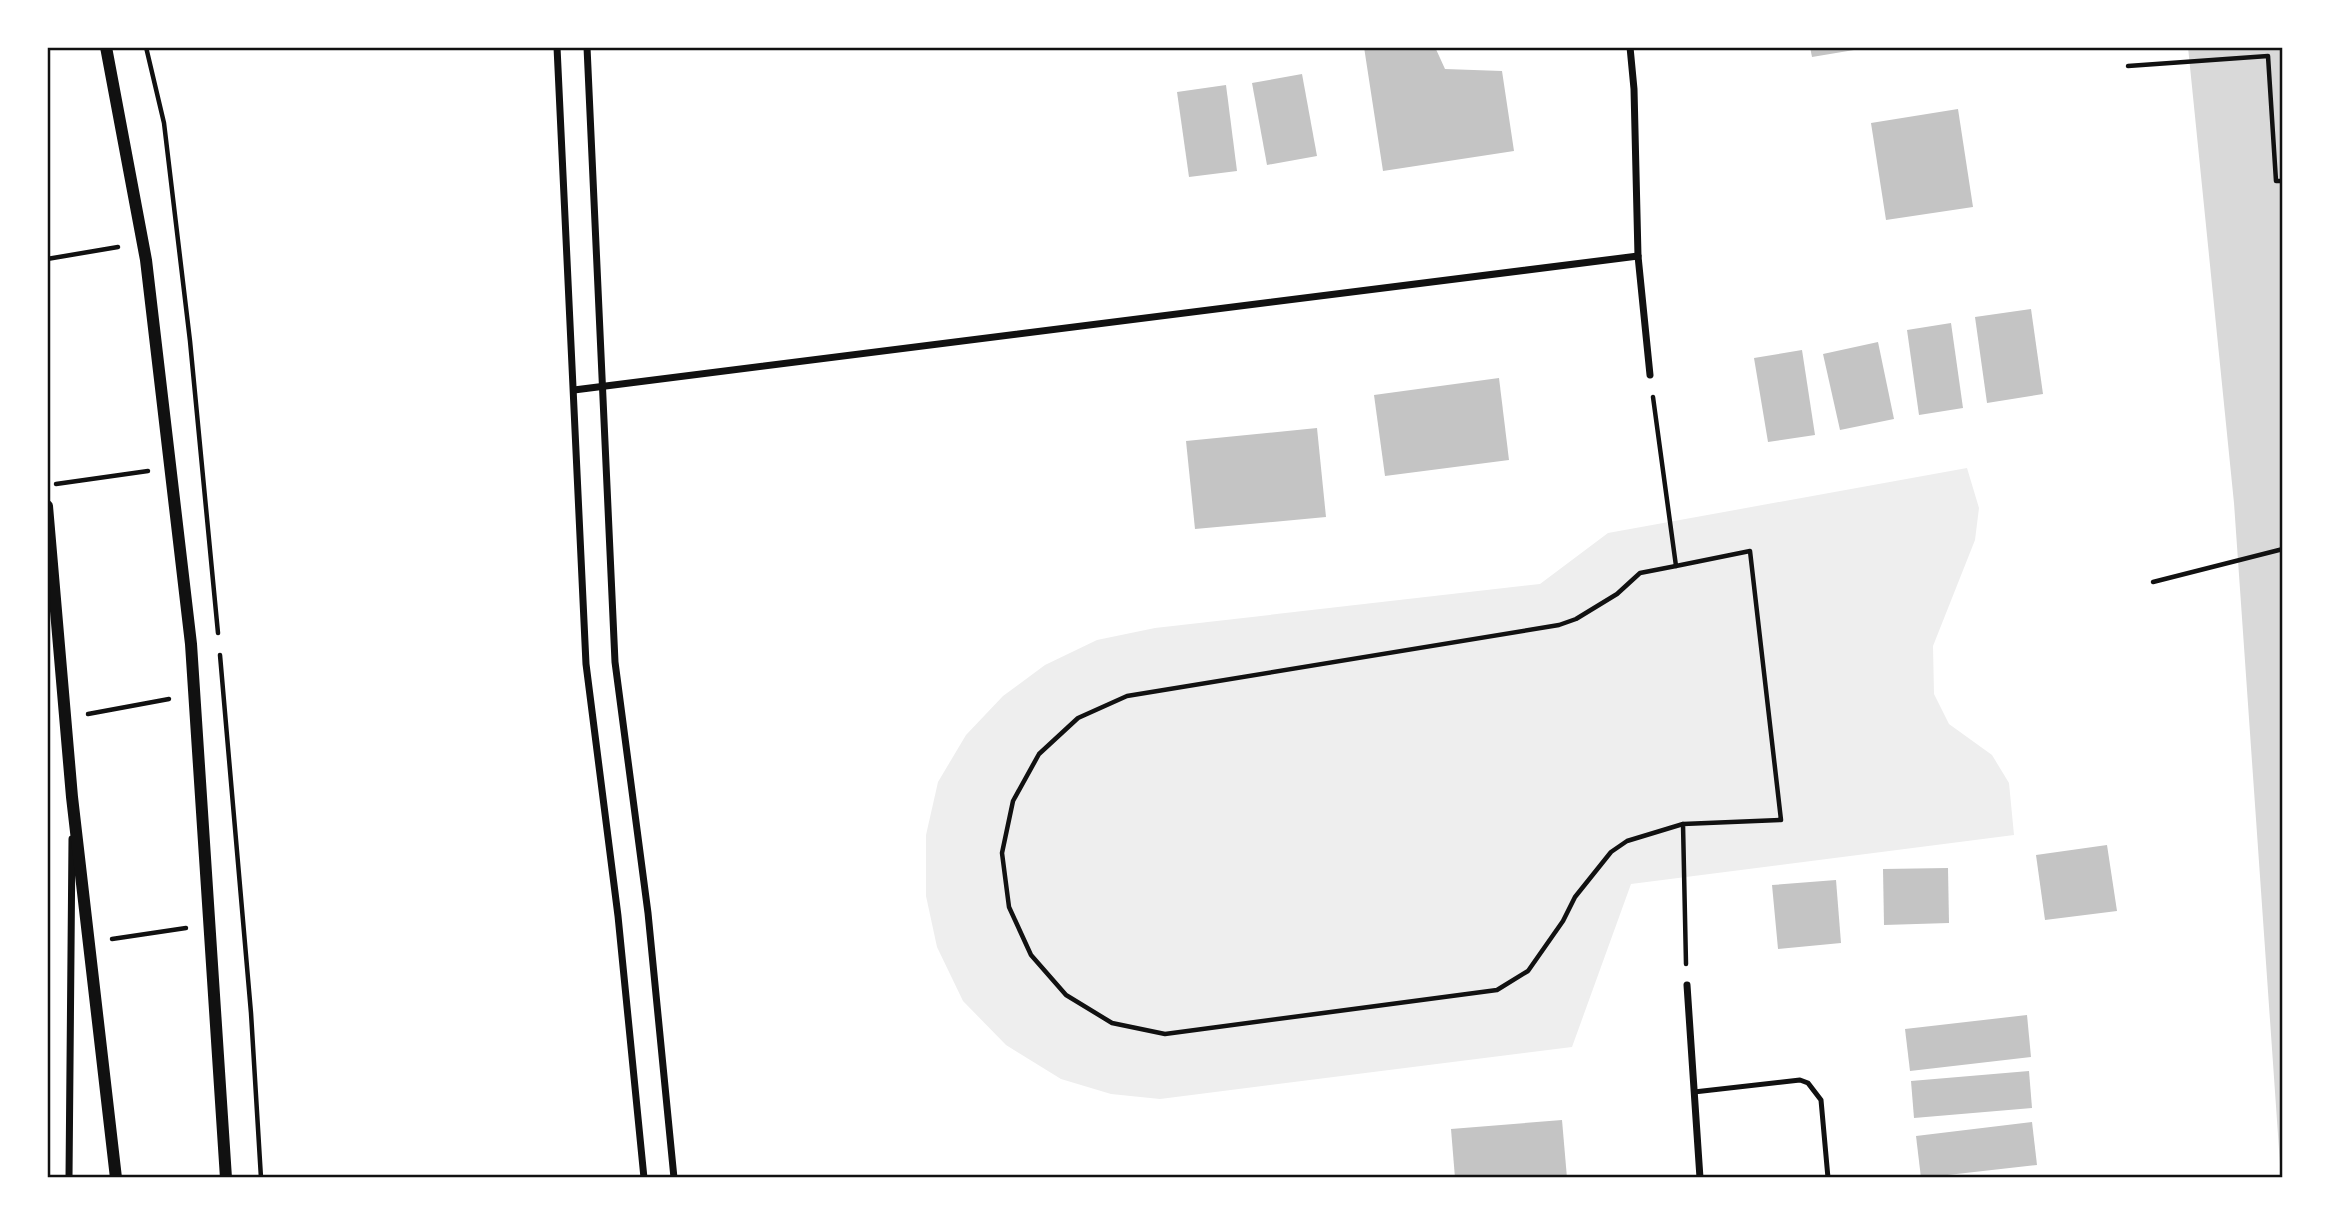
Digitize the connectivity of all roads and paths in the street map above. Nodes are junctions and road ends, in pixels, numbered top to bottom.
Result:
1 (106, 47) edge
2 (556, 47) edge
3 (587, 47) edge
4 (1630, 47) edge
5 (2128, 66) dead end
6 (2283, 181) edge
7 (143, 242) junction
8 (1638, 256) junction
9 (47, 259) edge
10 (1650, 375) joint
11 (603, 386) junction
12 (574, 390) junction
13 (169, 468) junction
14 (47, 485) edge
15 (47, 506) edge
16 (2283, 549) edge
17 (1676, 566) junction
18 (2153, 582) dead end
19 (194, 694) junction
20 (65, 718) junction
21 (72, 797) junction
22 (1683, 824) junction
23 (208, 924) junction
24 (89, 943) junction
25 (1686, 985) joint
26 (1694, 1092) junction
27 (225, 1176) edge
28 (69, 1178) edge
29 (116, 1178) edge
30 (644, 1178) edge
31 (674, 1178) edge
32 (1700, 1178) edge
33 (1828, 1178) edge

1 - 7 street
2 - 12 street
3 - 11 street
4 - 8 street
5 - 6 path
7 - 9 path
7 - 13 street
8 - 10 street
8 - 11 street
10 - 17 path
11 - 12 street
11 - 31 street
12 - 30 street
13 - 14 path
13 - 19 street
15 - 20 street
16 - 18 path
17 - 22 path
17 - 22 path
19 - 20 path
19 - 23 street
20 - 21 street
21 - 24 street
21 - 28 street
22 - 25 path
23 - 24 path
23 - 27 street
24 - 29 street
25 - 26 street
26 - 32 street
26 - 33 lane

